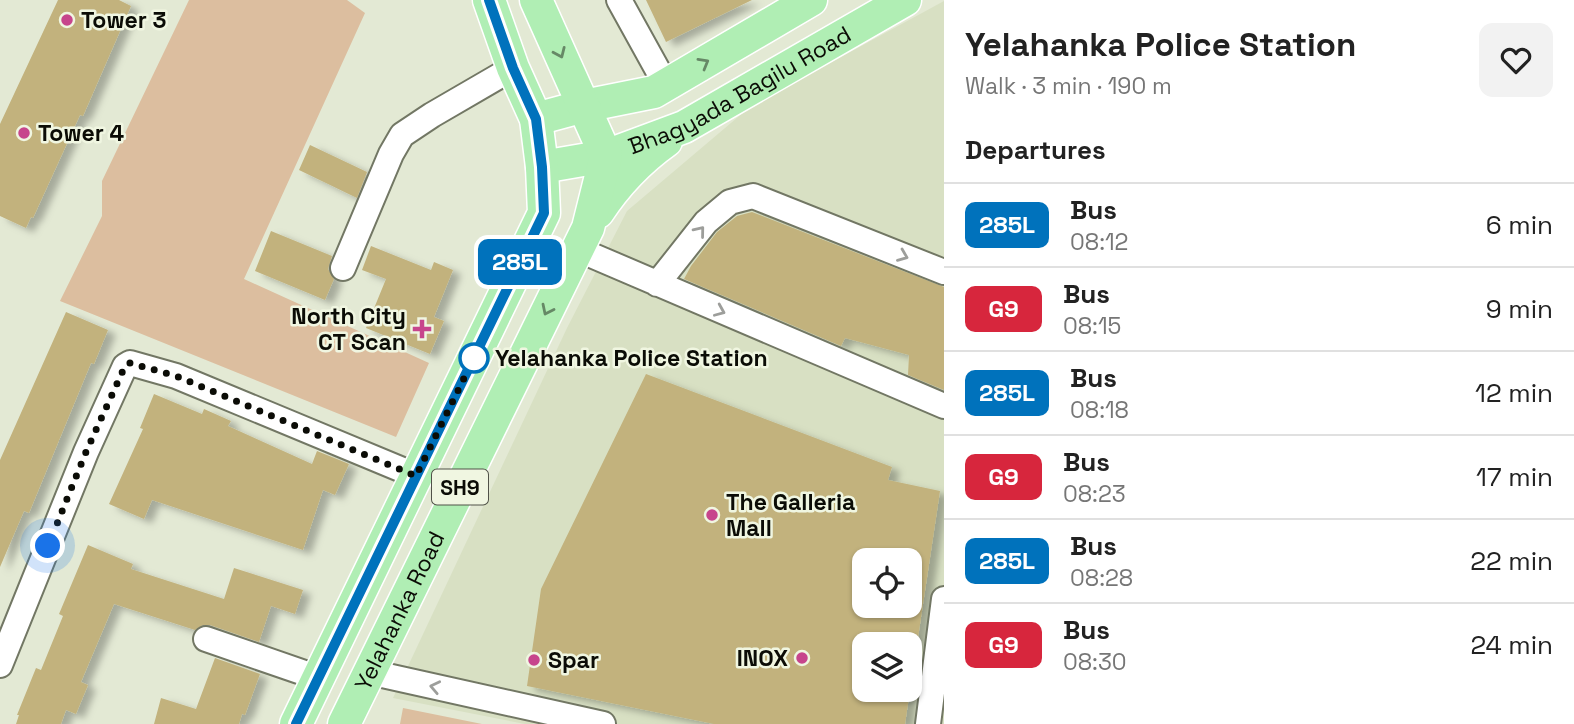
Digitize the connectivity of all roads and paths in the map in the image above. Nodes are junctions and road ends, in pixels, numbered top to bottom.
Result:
1 (489, 0) edge
2 (536, 0) edge
3 (619, 0) edge
4 (811, 0) edge
5 (905, 0) edge
6 (513, 68) junction
7 (666, 85) junction
8 (584, 106) junction
9 (536, 119) junction
10 (684, 127) junction
11 (606, 156) junction
12 (542, 167) junction
13 (582, 238) junction
14 (343, 268) dead end
15 (944, 272) edge
16 (657, 284) junction
17 (944, 406) edge
18 (416, 476) junction
19 (944, 599) edge
20 (206, 639) dead end
21 (0, 665) edge
22 (369, 672) junction
23 (319, 678) junction
24 (296, 724) edge
25 (344, 724) edge
26 (603, 724) edge
27 (928, 724) edge

1 - 6 main road, Yelahanka Road / SH9
2 -> 8 main road
3 - 7 street
7 -> 4 main road, Bhagyada Bagilu Road
5 - 10 main road, Bhagyada Bagilu Road
6 - 9 main road, Yelahanka Road / SH9
6 - 14 street
7 - 8 main road, Bhagyada Bagilu Road
8 - 9 main road, Bhagyada Bagilu Road
8 - 11 main road
9 - 12 main road, Yelahanka Road / SH9
10 - 11 main road, Bhagyada Bagilu Road
10 - 13 main road
11 - 12 main road, Bhagyada Bagilu Road
11 - 13 main road, Yelahanka Road / SH9
12 - 18 main road, Yelahanka Road / SH9
13 - 16 street
13 -> 22 main road, Yelahanka Road / SH9
16 -> 15 street
16 -> 17 street
18 - 21 street
18 - 23 main road, Yelahanka Road / SH9
19 - 27 street
20 - 23 street
22 - 25 main road, Yelahanka Road / SH9
26 -> 22 street
23 - 24 main road, Yelahanka Road / SH9

